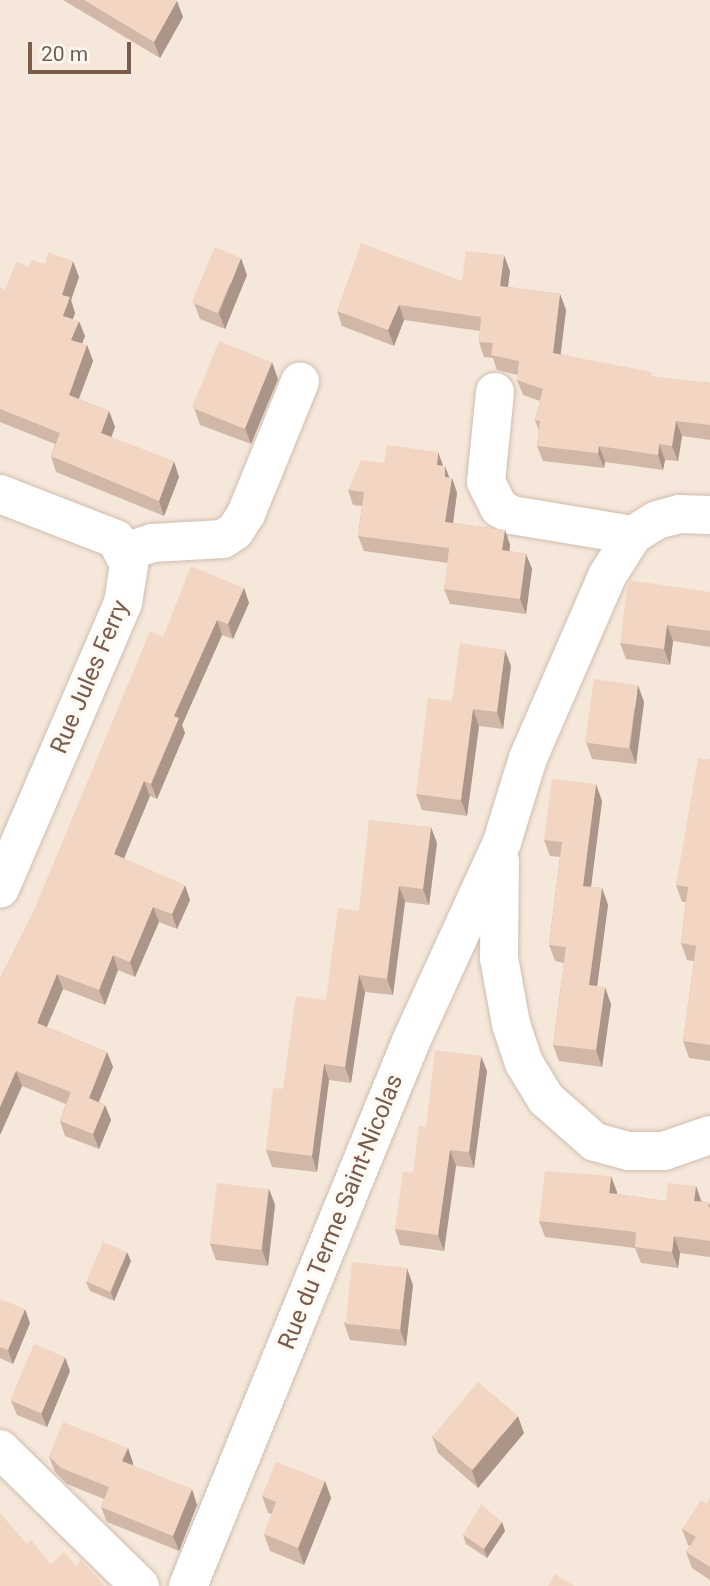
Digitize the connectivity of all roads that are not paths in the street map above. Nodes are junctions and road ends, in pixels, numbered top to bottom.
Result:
1 (300, 382) dead end
2 (495, 392) dead end
3 (0, 494) edge
4 (710, 515) edge
5 (633, 535) junction
6 (125, 552) junction
7 (502, 842) junction
8 (0, 889) edge
9 (710, 1135) edge
10 (0, 1449) edge
11 (140, 1586) edge
12 (188, 1586) edge

1 - 6 street
2 - 5 street
3 - 6 street
4 - 5 street
5 - 7 street, Rue du Terme Saint-Nicolas
6 - 8 street, Rue Jules Ferry
7 - 9 street, Rue du Terme Saint-Nicolas
7 - 12 street, Rue du Terme Saint-Nicolas
10 - 11 street

